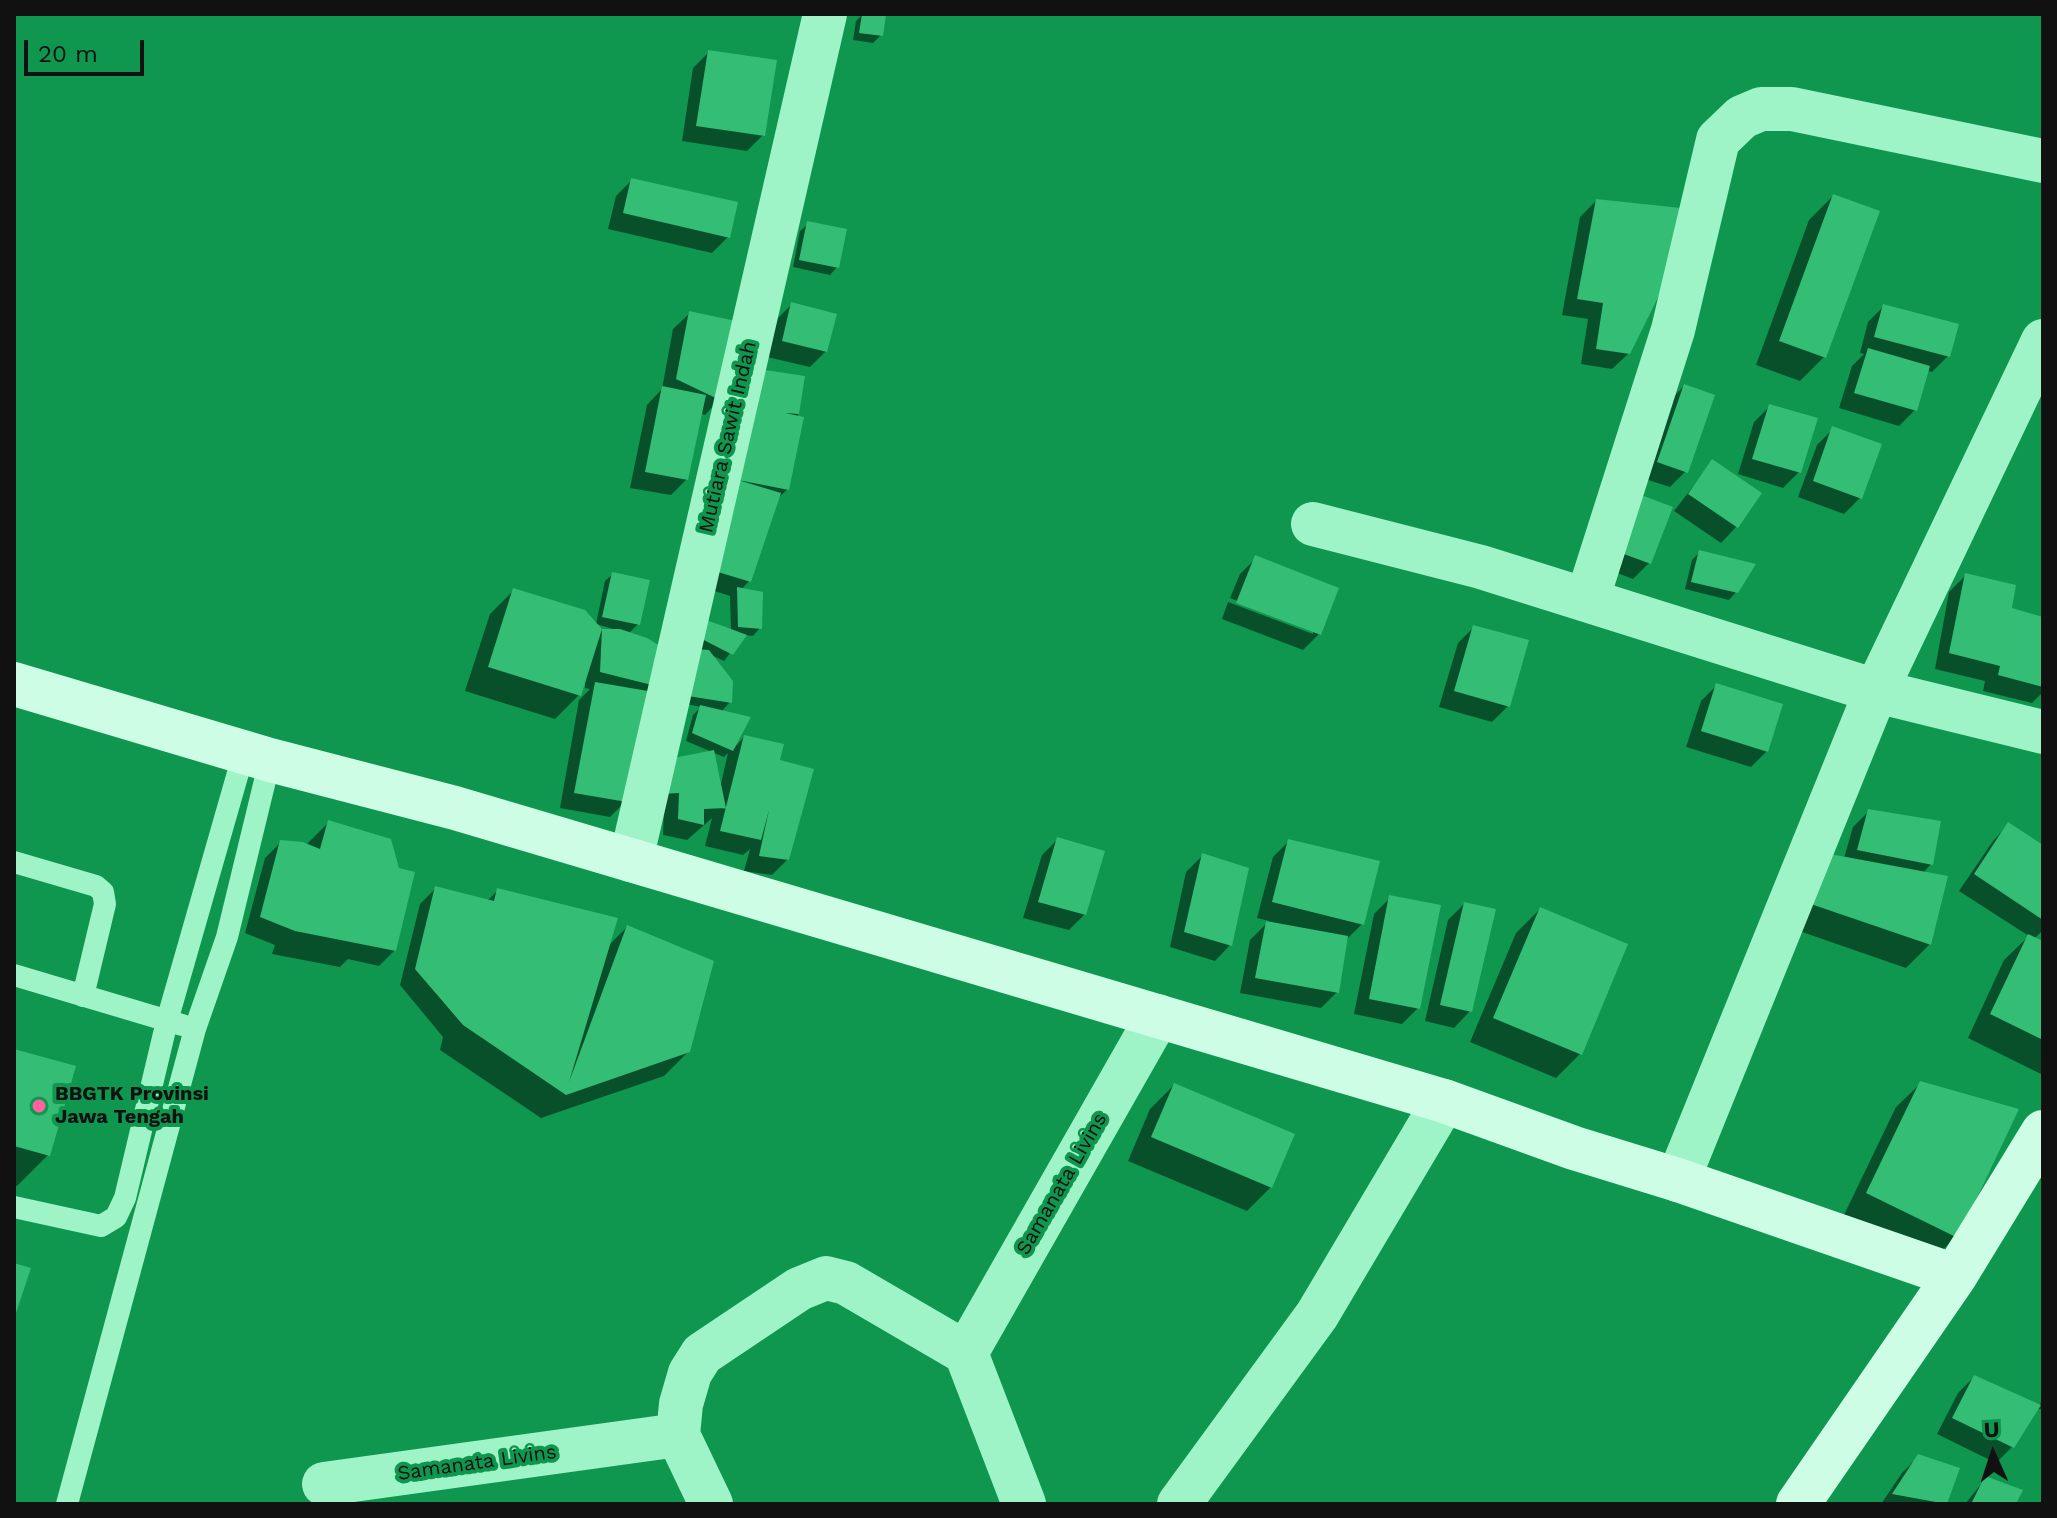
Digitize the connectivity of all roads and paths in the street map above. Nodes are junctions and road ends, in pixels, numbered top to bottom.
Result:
1 (825, 14) edge
2 (2043, 161) edge
3 (2043, 341) edge
4 (1313, 524) dead end
5 (1587, 600) junction
6 (14, 684) edge
7 (1876, 691) junction
8 (2043, 732) edge
9 (257, 756) junction
10 (631, 860) junction
11 (14, 862) edge
12 (14, 975) edge
13 (83, 996) junction
14 (1158, 1016) junction
15 (167, 1021) junction
16 (195, 1029) junction
17 (1444, 1101) junction
18 (2043, 1132) edge
19 (1678, 1180) junction
20 (14, 1207) edge
21 (1955, 1276) junction
22 (966, 1353) junction
23 (678, 1435) junction
24 (324, 1484) dead end
25 (67, 1504) edge
26 (711, 1504) edge
27 (1024, 1504) edge
28 (1179, 1504) edge
29 (1798, 1504) edge

1 - 10 street, Mutiara Sawit Indah
2 - 5 street
3 - 7 street
4 - 5 street
5 - 7 street
6 - 9 street
7 - 8 street
7 - 19 street
9 - 10 street
9 - 15 lane
9 - 16 lane
10 - 14 street
11 - 13 lane
12 - 13 lane
13 - 15 lane
14 - 17 street
14 - 22 street, Samanata Livins
15 - 16 lane
15 - 20 lane
16 - 25 lane
17 - 19 street
17 - 28 street
18 - 21 street
19 - 21 street
21 - 29 street
22 - 23 street
22 - 27 street
23 - 24 street, Samanata Livins
23 - 26 street

